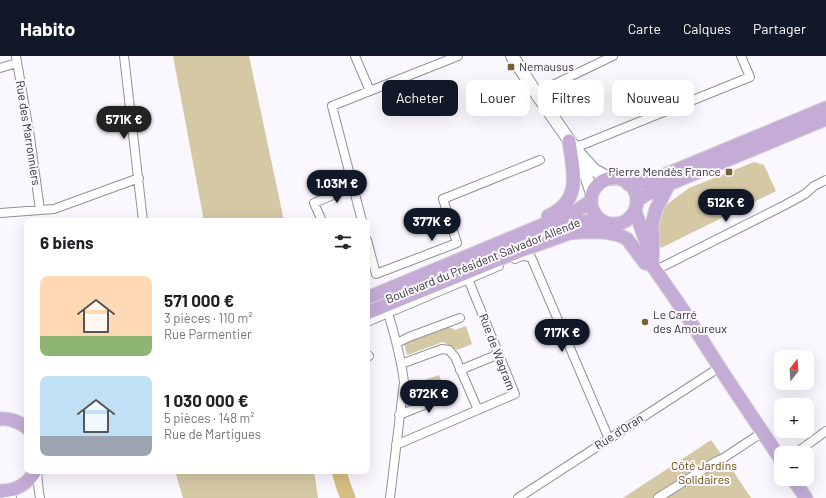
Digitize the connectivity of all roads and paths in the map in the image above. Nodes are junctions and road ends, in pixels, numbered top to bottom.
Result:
1 (124, 56) edge
2 (354, 56) edge
3 (458, 56) edge
4 (512, 56) edge
5 (613, 56) edge
6 (741, 56) edge
7 (16, 60) edge
8 (0, 68) edge
9 (370, 91) junction
10 (536, 93) junction
11 (826, 108) edge
12 (826, 119) edge
13 (573, 146) junction
14 (540, 160) dead end
15 (139, 178) junction
16 (611, 179) junction
17 (826, 180) edge
18 (628, 184) junction
19 (669, 184) junction
20 (352, 187) junction
21 (592, 198) junction
22 (636, 206) junction
23 (40, 210) junction
24 (0, 213) edge
25 (144, 218) edge
26 (321, 218) edge
27 (361, 218) edge
28 (600, 220) junction
29 (616, 224) junction
30 (514, 237) junction
31 (370, 251) edge
32 (654, 268) junction
33 (468, 279) junction
34 (370, 297) edge
35 (370, 307) edge
36 (370, 312) edge
37 (388, 313) junction
38 (460, 318) dead end
39 (370, 321) edge
40 (397, 343) junction
41 (499, 354) junction
42 (401, 364) junction
43 (720, 367) junction
44 (460, 370) junction
45 (451, 394) dead end
46 (478, 410) junction
47 (399, 415) junction
48 (0, 419) edge
49 (24, 424) edge
50 (826, 431) edge
51 (763, 432) junction
52 (609, 439) junction
53 (396, 445) junction
54 (806, 446) edge
55 (774, 449) edge
56 (34, 474) edge
57 (37, 474) edge
58 (798, 486) edge
59 (0, 491) edge
60 (12, 498) edge
61 (40, 498) edge
62 (390, 498) edge
63 (518, 498) edge
64 (658, 498) edge
65 (806, 498) edge

1 - 15 street
2 - 9 street
3 - 9 street
4 - 10 main road
5 - 10 street
6 - 13 street
7 - 8 street
7 - 23 street, Rue des Marronniers
9 - 20 street
10 - 13 main road
11 - 18 main road
12 - 19 main road
13 - 16 main road
13 - 21 main road
13 - 30 main road
14 - 31 street
15 - 23 street
15 - 25 street
16 - 18 main road
16 - 21 main road, Boulevard du Président Salvador Allende
17 - 32 street
18 - 22 main road
19 - 22 main road
19 - 32 main road
20 - 26 street
20 - 27 street
21 - 28 main road, Boulevard du Président Salvador Allende
21 - 30 main road, Boulevard du Président Salvador Allende
22 - 29 main road
22 - 32 main road
23 - 24 street
28 - 29 main road, Boulevard du Président Salvador Allende
28 - 35 main road, Boulevard du Président Salvador Allende
29 - 32 main road
30 - 34 main road, Boulevard du Président Salvador Allende
32 - 36 main road
32 - 43 main road
33 - 37 street
33 - 41 street, Rue de Wagram
33 - 52 street
37 - 39 street
37 - 40 street
38 - 40 street
40 - 42 street
41 - 44 street
41 - 46 street, Rue de Wagram
42 - 44 street
42 - 47 street
43 - 51 main road
43 - 52 street, Rue d'Oran
44 - 46 street
45 - 47 street
46 - 53 street, Rue de Wagram
47 - 53 street
48 - 49 main road
50 - 54 street
51 - 55 main road
51 - 64 street
52 - 63 street, Rue d'Oran
53 - 62 street
56 - 59 main road
57 - 61 street
58 - 65 main road
59 - 60 street

